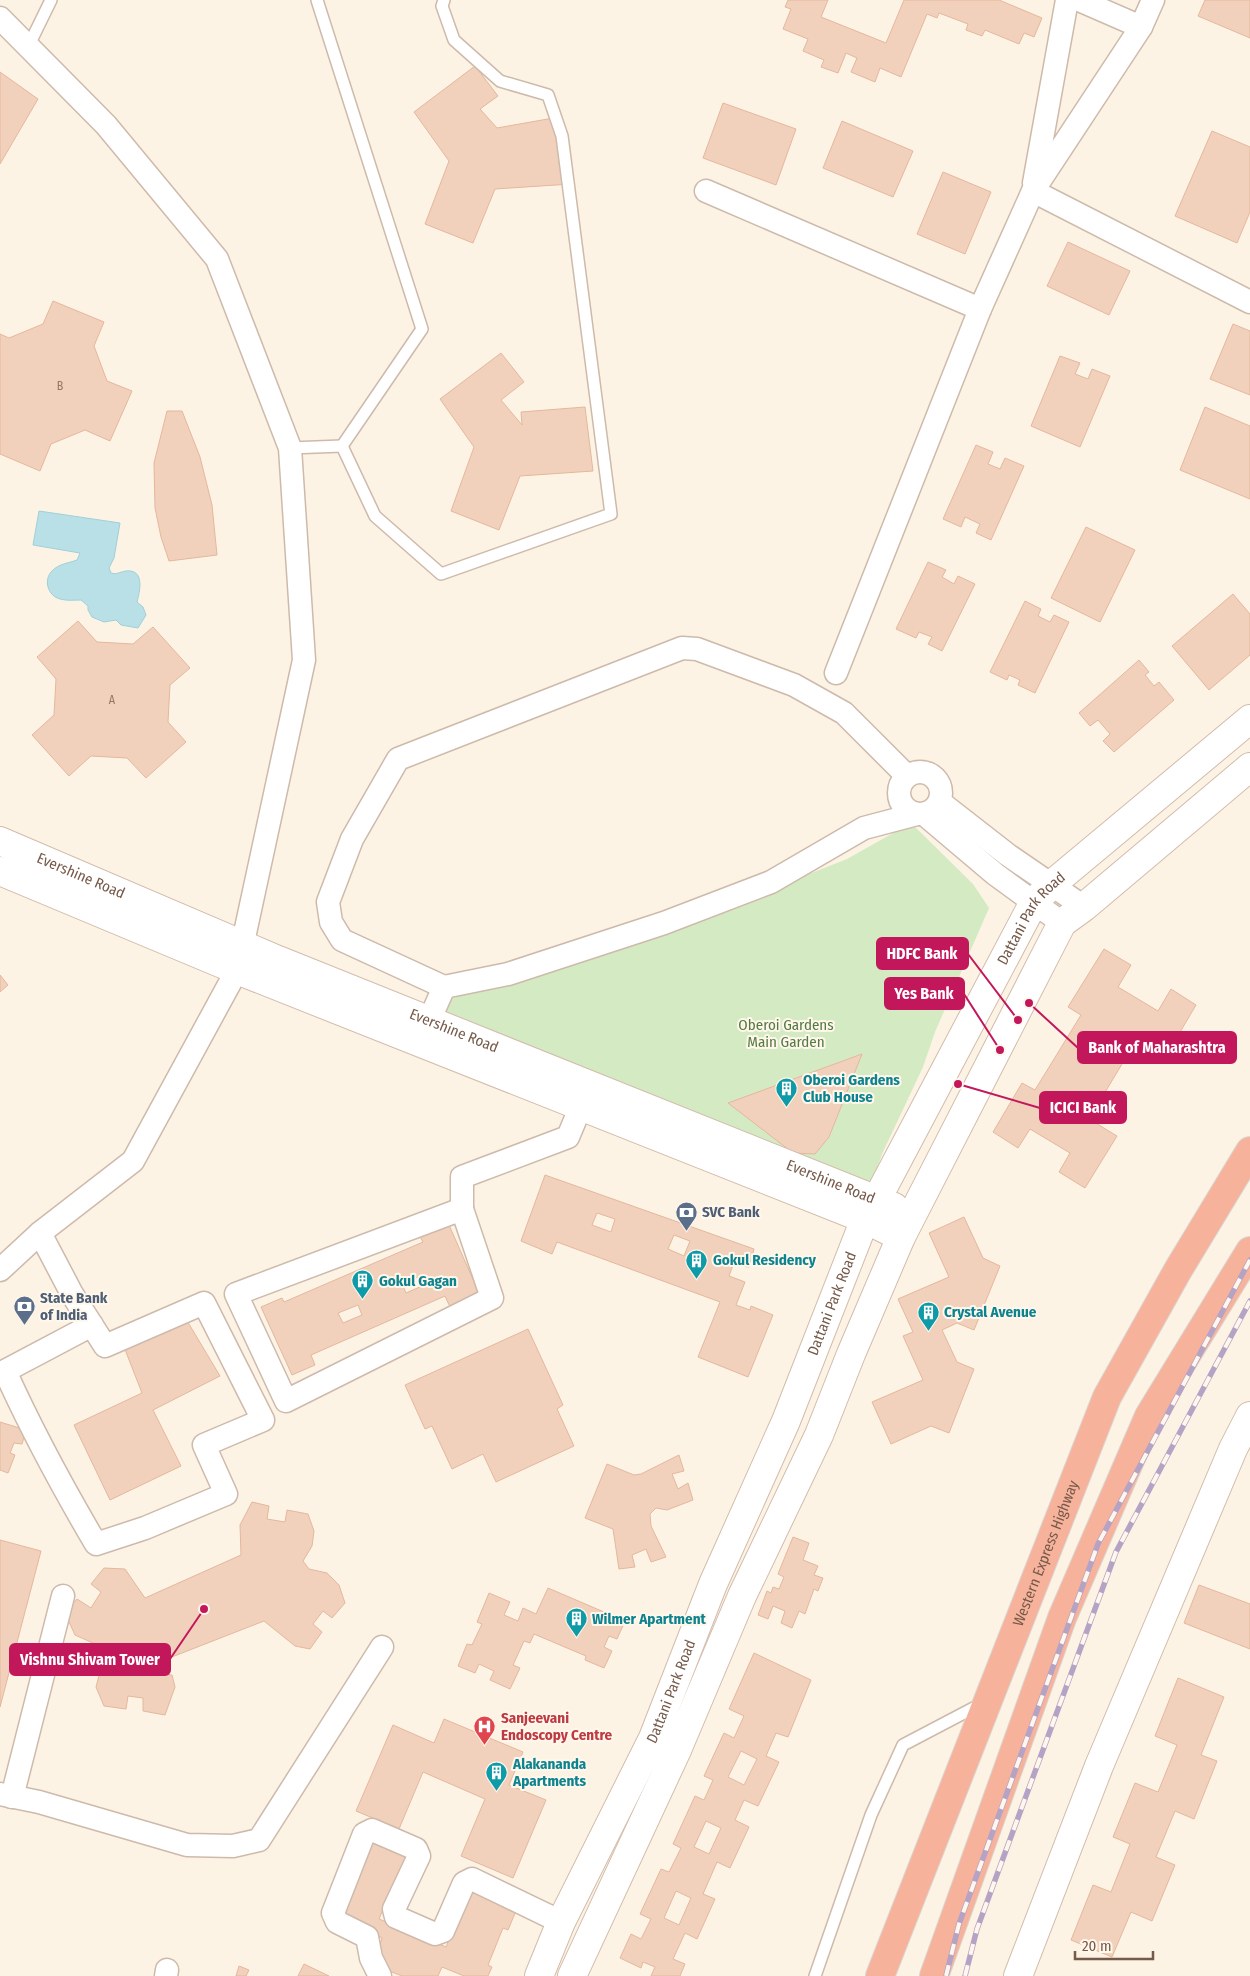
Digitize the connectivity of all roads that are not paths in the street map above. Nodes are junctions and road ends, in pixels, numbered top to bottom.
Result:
1 (51, 0) edge
2 (317, 0) edge
3 (444, 0) edge
4 (1067, 0) edge
5 (1079, 0) edge
6 (1152, 0) edge
7 (0, 18) edge
8 (1141, 28) junction
9 (28, 47) junction
10 (706, 191) dead end
11 (1033, 191) junction
12 (1250, 302) edge
13 (980, 309) junction
14 (342, 446) junction
15 (290, 448) junction
16 (836, 673) dead end
17 (1250, 719) edge
18 (1250, 767) edge
19 (907, 776) junction
20 (1164, 790) junction
21 (927, 810) junction
22 (1191, 816) junction
23 (0, 841) edge
24 (0, 871) edge
25 (1042, 894) junction
26 (1084, 907) junction
27 (1062, 922) junction
28 (240, 957) junction
29 (444, 987) junction
30 (425, 1031) junction
31 (580, 1106) junction
32 (1250, 1151) edge
33 (462, 1209) junction
34 (871, 1209) junction
35 (906, 1227) junction
36 (40, 1233) junction
37 (1250, 1251) edge
38 (0, 1270) edge
39 (92, 1325) junction
40 (1250, 1416) edge
41 (786, 1421) junction
42 (819, 1434) junction
43 (713, 1584) junction
44 (63, 1596) dead end
45 (742, 1596) junction
46 (382, 1647) dead end
47 (988, 1700) junction
48 (653, 1738) junction
49 (677, 1750) junction
50 (6, 1795) edge
51 (562, 1922) junction
52 (380, 1976) edge
53 (540, 1976) edge
54 (572, 1976) edge
55 (815, 1976) edge
56 (880, 1976) edge
57 (934, 1976) edge
58 (1018, 1976) edge

1 - 9 lane
2 - 14 lane
3 - 14 lane
4 - 11 street
5 - 8 street
6 - 8 street
7 - 9 street
8 - 11 street
9 - 15 street
10 - 13 street
11 - 12 street
11 - 13 street
13 - 16 street
14 - 15 lane
15 - 28 street
17 - 20 street, Dattani Park Road
18 - 22 street, Dattani Park Road
19 - 21 street
19 - 21 street
19 - 29 street
20 - 22 street
20 - 25 street, Dattani Park Road
21 - 25 street
21 - 29 street
22 - 26 street, Dattani Park Road
23 - 28 street, Evershine Road
24 - 28 street, Evershine Road
25 - 26 street
25 - 27 street
25 - 34 street, Dattani Park Road
26 - 27 street, Dattani Park Road
27 - 35 street, Dattani Park Road
28 - 30 street, Evershine Road
28 - 36 street
29 - 30 street
30 - 31 street, Evershine Road
30 - 34 street, Evershine Road
31 - 33 street
31 - 34 street, Evershine Road
32 - 47 highway, Western Express Highway
33 - 33 street
34 - 35 street, Evershine Road
34 - 41 street, Dattani Park Road
35 - 42 street, Dattani Park Road
36 - 38 street
36 - 39 street
37 - 57 highway
39 - 39 street
40 - 58 street
41 - 42 street
41 - 43 street, Dattani Park Road
42 - 45 street, Dattani Park Road
43 - 45 street
43 - 48 street, Dattani Park Road
44 - 50 street
45 - 49 street, Dattani Park Road
46 - 50 street
47 - 55 lane
47 - 56 highway, Western Express Highway
48 - 49 street
48 - 51 street, Dattani Park Road
49 - 54 street, Dattani Park Road
51 - 52 street
51 - 53 street, Dattani Park Road

